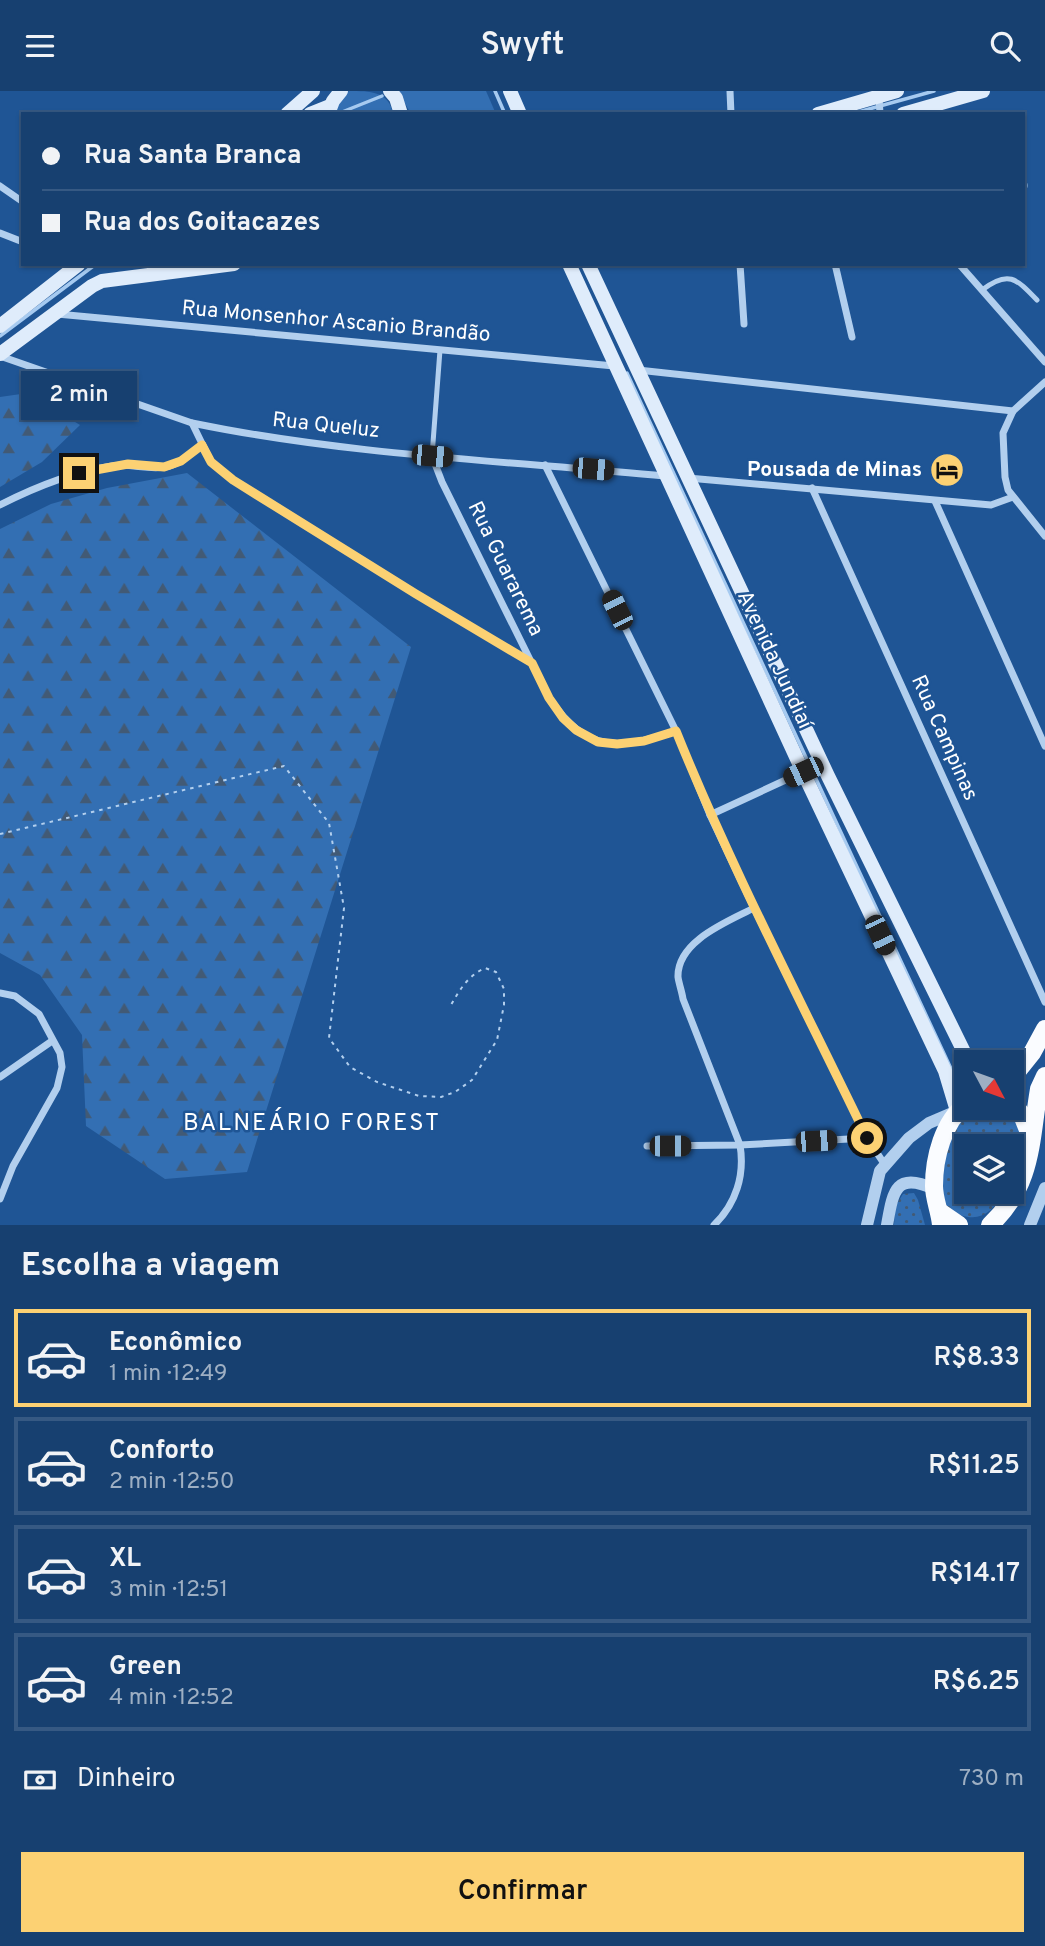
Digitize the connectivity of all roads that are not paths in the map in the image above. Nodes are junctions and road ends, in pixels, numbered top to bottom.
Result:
1 (313, 91) edge
2 (390, 91) edge
3 (510, 91) edge
4 (730, 91) edge
5 (897, 91) edge
6 (984, 91) edge
7 (333, 101) edge
8 (879, 102) edge
9 (289, 112) edge
10 (314, 112) edge
11 (400, 112) edge
12 (519, 112) edge
13 (732, 112) edge
14 (828, 112) edge
15 (910, 112) edge
16 (0, 186) edge
17 (21, 201) edge
18 (0, 233) edge
19 (21, 241) edge
20 (76, 266) edge
21 (218, 266) edge
22 (570, 266) edge
23 (589, 266) edge
24 (740, 266) edge
25 (835, 266) edge
26 (961, 266) edge
27 (982, 290) junction
28 (1037, 300) dead end
29 (54, 313) junction
30 (744, 324) dead end
31 (0, 326) edge
32 (852, 337) dead end
33 (440, 350) junction
34 (0, 355) edge
35 (1045, 362) edge
36 (614, 366) junction
37 (638, 370) junction
38 (1045, 382) edge
39 (1013, 411) junction
40 (192, 423) junction
41 (202, 445) junction
42 (432, 456) junction
43 (545, 465) junction
44 (665, 476) junction
45 (688, 478) junction
46 (812, 488) junction
47 (1013, 497) junction
48 (935, 501) junction
49 (0, 505) edge
50 (1045, 536) edge
51 (532, 663) junction
52 (676, 731) junction
53 (1045, 746) edge
54 (803, 772) junction
55 (710, 815) junction
56 (754, 908) junction
57 (0, 993) edge
58 (1045, 1002) edge
59 (1045, 1029) edge
60 (52, 1041) junction
61 (963, 1050) edge
62 (1024, 1063) edge
63 (1045, 1076) edge
64 (0, 1077) edge
65 (954, 1091) edge
66 (954, 1112) edge
67 (955, 1120) edge
68 (1024, 1120) edge
69 (867, 1138) junction
70 (1031, 1139) junction
71 (740, 1145) junction
72 (647, 1146) dead end
73 (885, 1165) junction
74 (1045, 1188) edge
75 (934, 1189) junction
76 (0, 1199) edge
77 (940, 1219) edge
78 (714, 1225) edge
79 (867, 1225) edge
80 (887, 1225) edge
81 (959, 1225) edge
82 (990, 1225) edge
83 (1030, 1225) edge

1 - 9 main road
2 - 11 main road
3 - 12 main road
4 - 13 street
5 - 8 main road
6 - 15 main road
7 - 10 main road
8 - 14 main road
16 - 17 street
18 - 19 street
20 - 31 main road
21 - 29 main road
22 - 36 main road, Avenida Jundiaí
23 - 37 main road, Avenida Jundiaí
24 - 30 street
25 - 32 street
26 - 27 street
27 - 28 lane
27 - 35 street
29 - 33 street, Rua Monsenhor Ascanio Brandão
29 - 34 main road
33 - 36 street, Rua Monsenhor Ascanio Brandão
33 - 42 lane, Rua Guararema
34 - 40 street, Rua Queluz
36 - 44 main road, Avenida Jundiaí
37 - 39 street
37 - 45 main road, Avenida Jundiaí
38 - 39 street
39 - 47 street
40 - 41 street
40 - 42 street, Rua Queluz
41 - 49 street
41 - 51 street
42 - 43 street, Rua Queluz
42 - 51 street, Rua Guararema
43 - 44 street, Rua Queluz
43 - 52 street
44 - 54 main road, Avenida Jundiaí
45 - 46 street
45 - 61 main road, Avenida Jundiaí
46 - 48 street
46 - 58 street, Rua Campinas
47 - 48 street
47 - 50 street
48 - 53 street
51 - 52 street, Rua Guararema
52 - 55 street
54 - 55 street
54 - 65 main road, Avenida Jundiaí
55 - 56 street
56 - 69 street
56 - 71 street
57 - 60 street
59 - 62 main road
60 - 64 street
60 - 76 street
63 - 70 main road
66 - 73 street
67 - 75 main road
68 - 70 main road
69 - 71 street
69 - 73 street
70 - 82 main road
71 - 72 street
71 - 78 street
73 - 79 street
74 - 83 street
75 - 77 main road
75 - 80 street
77 - 81 main road

